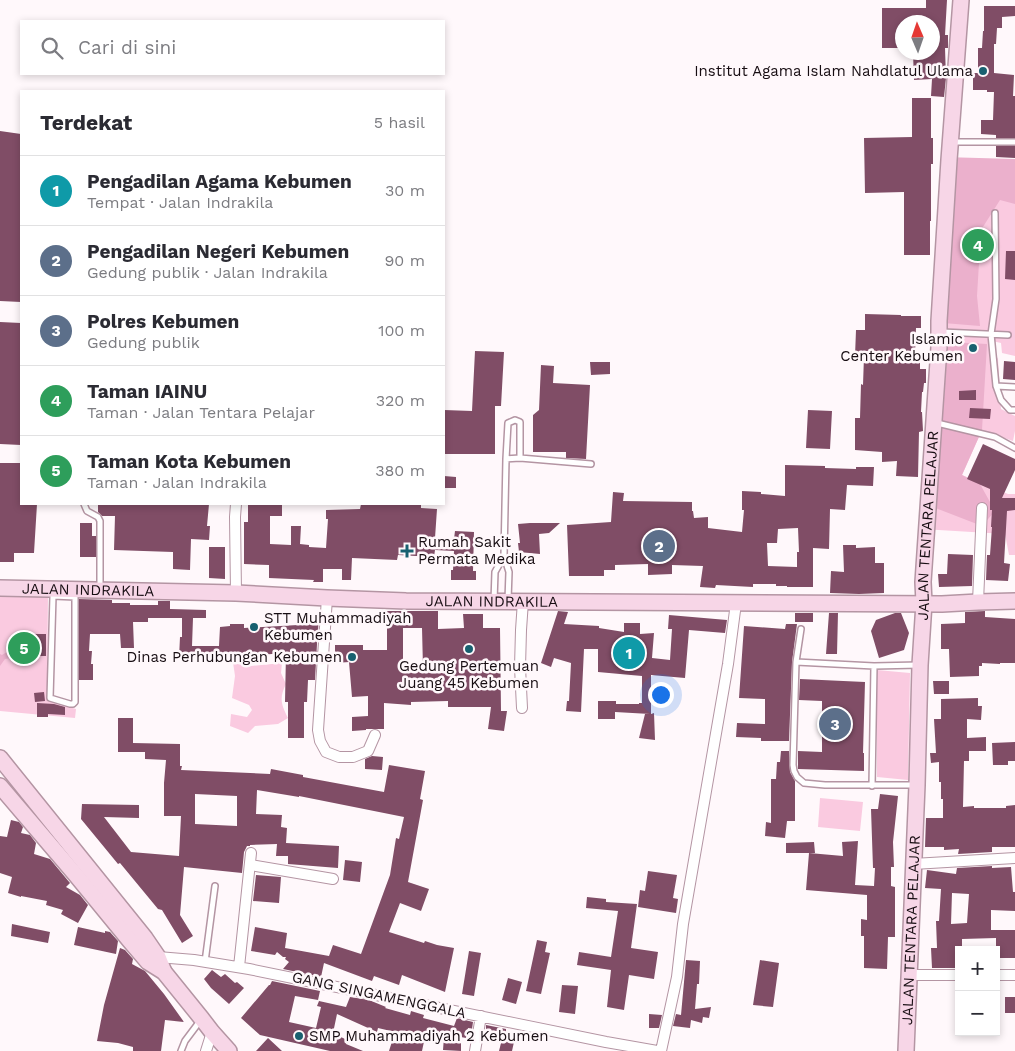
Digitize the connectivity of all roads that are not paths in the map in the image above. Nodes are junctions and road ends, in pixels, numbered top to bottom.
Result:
1 (961, 0) edge
2 (951, 142) junction
3 (1015, 142) edge
4 (995, 213) dead end
5 (939, 332) junction
6 (991, 334) junction
7 (1008, 335) dead end
8 (996, 386) junction
9 (1015, 387) edge
10 (1015, 410) edge
11 (934, 422) junction
12 (1015, 448) edge
13 (520, 458) junction
14 (506, 459) junction
15 (591, 464) dead end
16 (84, 505) edge
17 (236, 505) edge
18 (982, 508) dead end
19 (504, 556) junction
20 (0, 588) edge
21 (100, 590) junction
22 (64, 593) junction
23 (236, 593) junction
24 (327, 598) junction
25 (508, 601) junction
26 (1015, 601) edge
27 (736, 602) junction
28 (978, 602) junction
29 (924, 604) junction
30 (801, 629) dead end
31 (796, 662) junction
32 (920, 665) junction
33 (874, 666) junction
34 (522, 708) dead end
35 (374, 734) dead end
36 (0, 758) edge
37 (0, 786) edge
38 (872, 786) junction
39 (917, 786) junction
40 (251, 853) dead end
41 (1015, 858) edge
42 (913, 864) junction
43 (250, 865) junction
44 (333, 879) dead end
45 (215, 886) dead end
46 (153, 959) junction
47 (205, 962) junction
48 (239, 967) junction
49 (909, 975) junction
50 (955, 975) edge
51 (1000, 975) edge
52 (1015, 975) edge
53 (481, 1016) junction
54 (202, 1018) junction
55 (212, 1032) junction
56 (605, 1046) edge
57 (661, 1046) edge
58 (181, 1051) edge
59 (206, 1051) edge
60 (229, 1051) edge
61 (474, 1051) edge
62 (906, 1051) edge

1 - 2 main road, JALAN TENTARA PELAJAR
2 - 3 lane
2 - 5 main road, JALAN TENTARA PELAJAR
4 - 6 lane
5 - 6 lane
5 - 11 main road, JALAN TENTARA PELAJAR
6 - 7 lane
6 - 8 lane
8 - 9 lane
8 - 10 lane
11 - 12 lane
11 - 29 main road, JALAN TENTARA PELAJAR
13 - 14 lane
13 - 14 lane
13 - 15 lane
14 - 19 lane
16 - 21 lane
17 - 23 street
18 - 28 street
19 - 25 lane
19 - 25 lane
20 - 22 main road, JALAN INDRAKILA
21 - 22 main road, JALAN INDRAKILA
21 - 23 main road, JALAN INDRAKILA
22 - 22 lane
23 - 24 main road, JALAN INDRAKILA
24 - 25 main road, JALAN INDRAKILA
24 - 35 street
25 - 27 main road, JALAN INDRAKILA
25 - 34 street
26 - 28 main road, JALAN INDRAKILA
27 - 29 main road, JALAN INDRAKILA
27 - 57 street
28 - 29 main road, JALAN INDRAKILA
29 - 32 main road, JALAN TENTARA PELAJAR
30 - 31 lane
31 - 33 lane
31 - 38 lane
32 - 33 lane
32 - 39 main road, JALAN TENTARA PELAJAR
33 - 38 lane
36 - 46 main road
37 - 46 main road
38 - 39 lane
39 - 42 main road, JALAN TENTARA PELAJAR
40 - 43 street
41 - 42 street
42 - 49 main road, JALAN TENTARA PELAJAR
43 - 44 street
43 - 48 street
45 - 47 lane
46 - 47 street, GANG SINGAMENGGALA
46 - 54 main road
47 - 48 street, GANG SINGAMENGGALA
48 - 53 street, GANG SINGAMENGGALA
49 - 50 street
49 - 62 main road, JALAN TENTARA PELAJAR
51 - 52 street
53 - 56 street, GANG SINGAMENGGALA
53 - 61 street
54 - 55 main road
54 - 58 lane
55 - 59 street
55 - 60 main road
56 - 57 street, GANG SINGAMENGGALA

